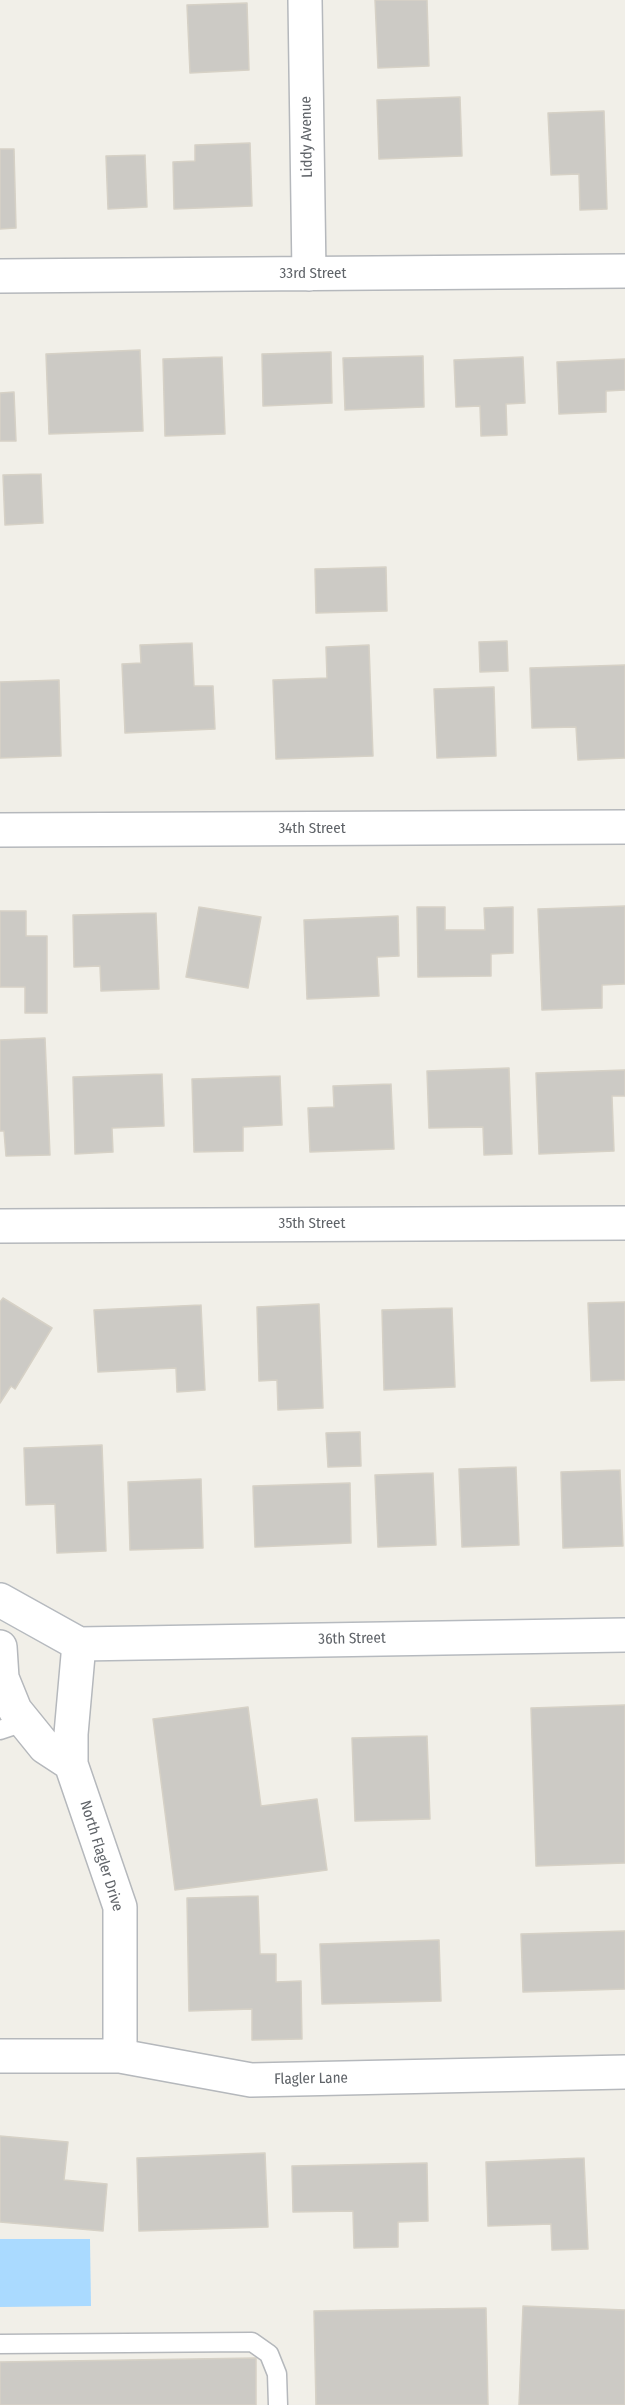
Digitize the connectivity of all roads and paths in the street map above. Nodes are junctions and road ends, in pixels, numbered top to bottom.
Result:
1 (305, 0) edge
2 (625, 271) edge
3 (309, 274) junction
4 (0, 276) edge
5 (625, 827) edge
6 (0, 830) edge
7 (625, 1223) edge
8 (0, 1226) edge
9 (0, 1600) edge
10 (0, 1610) edge
11 (625, 1635) edge
12 (79, 1644) junction
13 (0, 1647) edge
14 (12, 1726) edge
15 (72, 1764) junction
16 (0, 2056) edge
17 (120, 2056) junction
18 (625, 2072) edge
19 (0, 2344) edge
20 (278, 2405) edge

1 - 3 street, Liddy Avenue
2 - 3 street, 33rd Street
3 - 4 street, 33rd Street
5 - 6 street, 34th Street
7 - 8 street, 35th Street
9 - 10 street
9 - 12 street
11 - 12 street, 36th Street
12 - 15 street, North Flagler Drive
13 - 14 street
14 - 15 street
15 - 17 street, North Flagler Drive
16 - 17 street, Flagler Lane
17 - 18 street, Flagler Lane
19 - 20 lane

